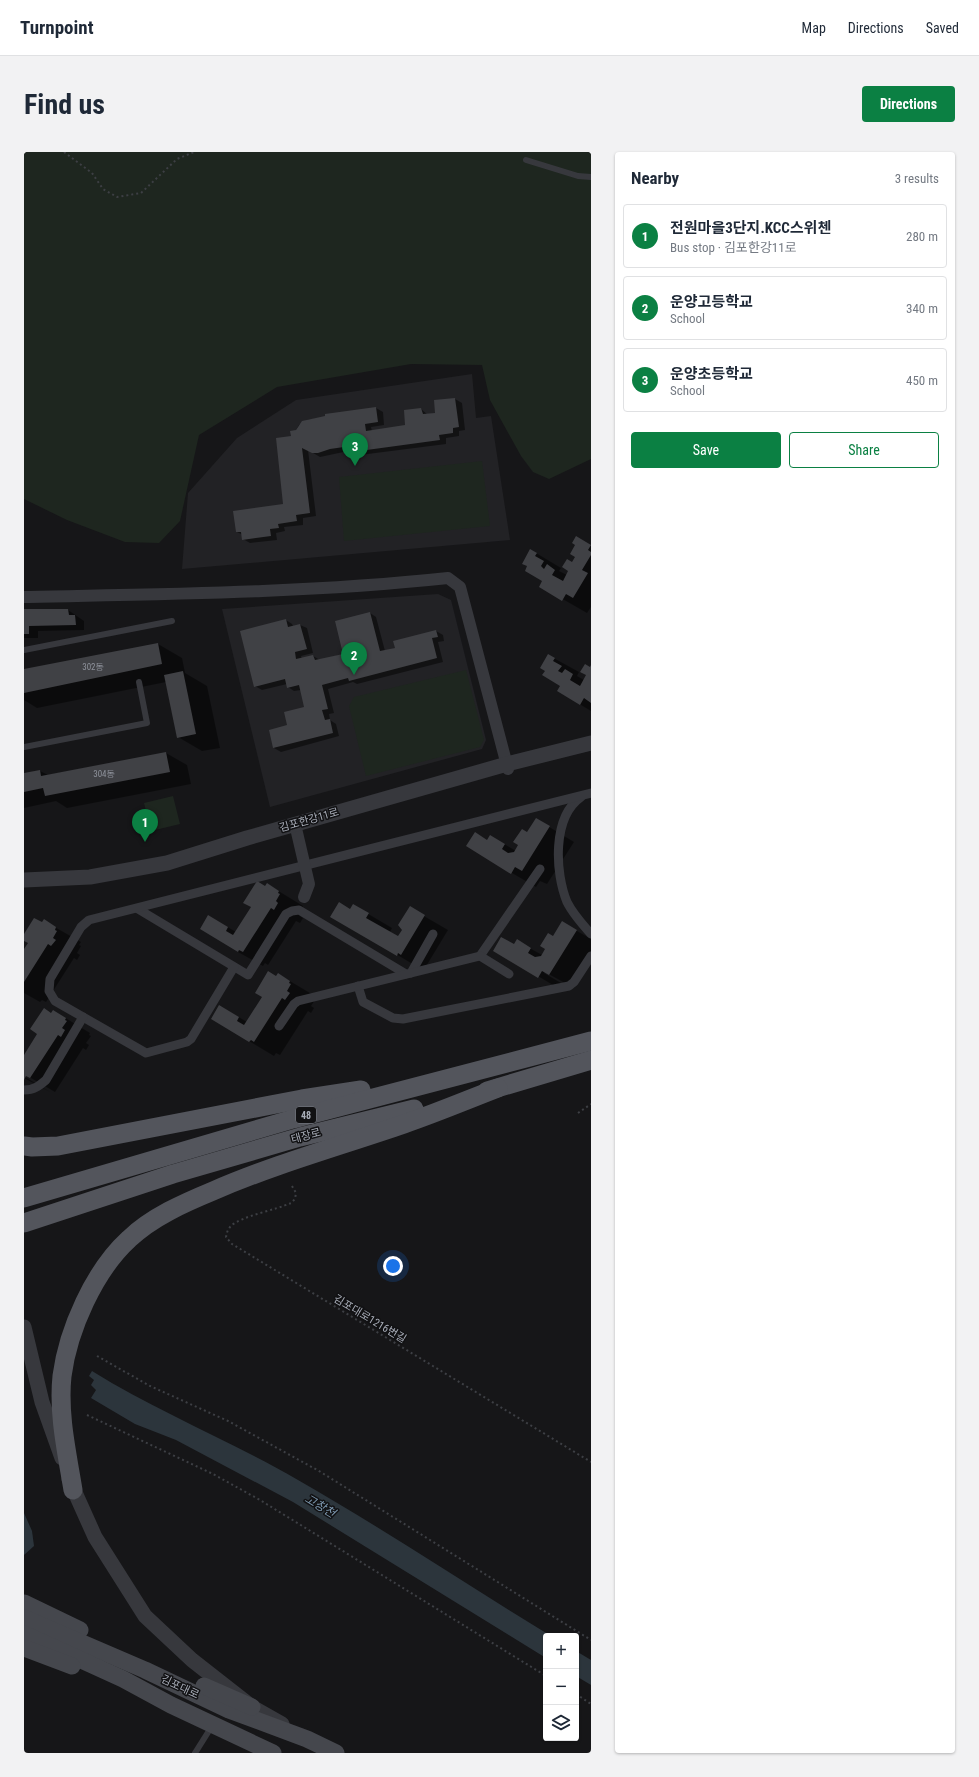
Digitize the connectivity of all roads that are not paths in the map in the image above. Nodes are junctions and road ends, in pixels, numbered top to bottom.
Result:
1 (526, 160) dead end
2 (591, 177) edge
3 (24, 597) edge
4 (172, 621) dead end
5 (24, 650) edge
6 (138, 682) dead end
7 (591, 743) edge
8 (24, 747) edge
9 (591, 748) edge
10 (507, 767) junction
11 (589, 794) edge
12 (296, 826) junction
13 (304, 867) junction
14 (540, 869) dead end
15 (24, 880) edge
16 (24, 884) edge
17 (304, 898) dead end
18 (138, 909) junction
19 (433, 934) dead end
20 (591, 934) edge
21 (480, 956) junction
22 (591, 956) edge
23 (234, 967) junction
24 (408, 973) junction
25 (509, 974) dead end
26 (358, 986) junction
27 (83, 1017) junction
28 (279, 1026) dead end
29 (591, 1041) edge
30 (591, 1060) edge
31 (461, 1075) junction
32 (498, 1088) junction
33 (24, 1090) edge
34 (24, 1146) edge
35 (24, 1198) edge
36 (27, 1222) edge
37 (24, 1327) edge
38 (73, 1490) junction
39 (24, 1603) edge
40 (24, 1618) edge
41 (24, 1634) edge
42 (26, 1649) edge
43 (171, 1705) junction
44 (252, 1707) junction
45 (213, 1724) junction
46 (306, 1739) junction
47 (195, 1753) edge
48 (273, 1753) edge
49 (336, 1753) edge

1 - 2 lane
3 - 10 street
4 - 5 lane
6 - 8 lane
7 - 10 street, 김포한강11로
9 - 10 street, 김포한강11로
10 - 12 street, 김포한강11로
11 - 13 street
11 - 20 street
12 - 13 street
12 - 15 street, 김포한강11로
12 - 16 street, 김포한강11로
13 - 17 street
13 - 18 street
14 - 21 street
18 - 23 street
18 - 27 street
19 - 24 street
21 - 24 street
21 - 25 street
22 - 26 street
23 - 24 street
23 - 27 street
24 - 26 street
26 - 28 street
27 - 33 street
29 - 31 main road, 태장로 / 48
30 - 32 main road, 태장로 / 48
31 - 34 main road
31 - 35 main road, 태장로 / 48
32 - 36 main road, 태장로 / 48
32 - 38 main road
37 - 38 street
38 - 44 street
39 - 44 main road, 김포대로
40 - 46 main road, 김포대로
41 - 43 main road, 김포대로
42 - 43 main road, 김포대로
43 - 45 main road, 김포대로
44 - 46 street
45 - 47 lane
45 - 48 main road, 김포대로
46 - 49 main road, 김포대로

